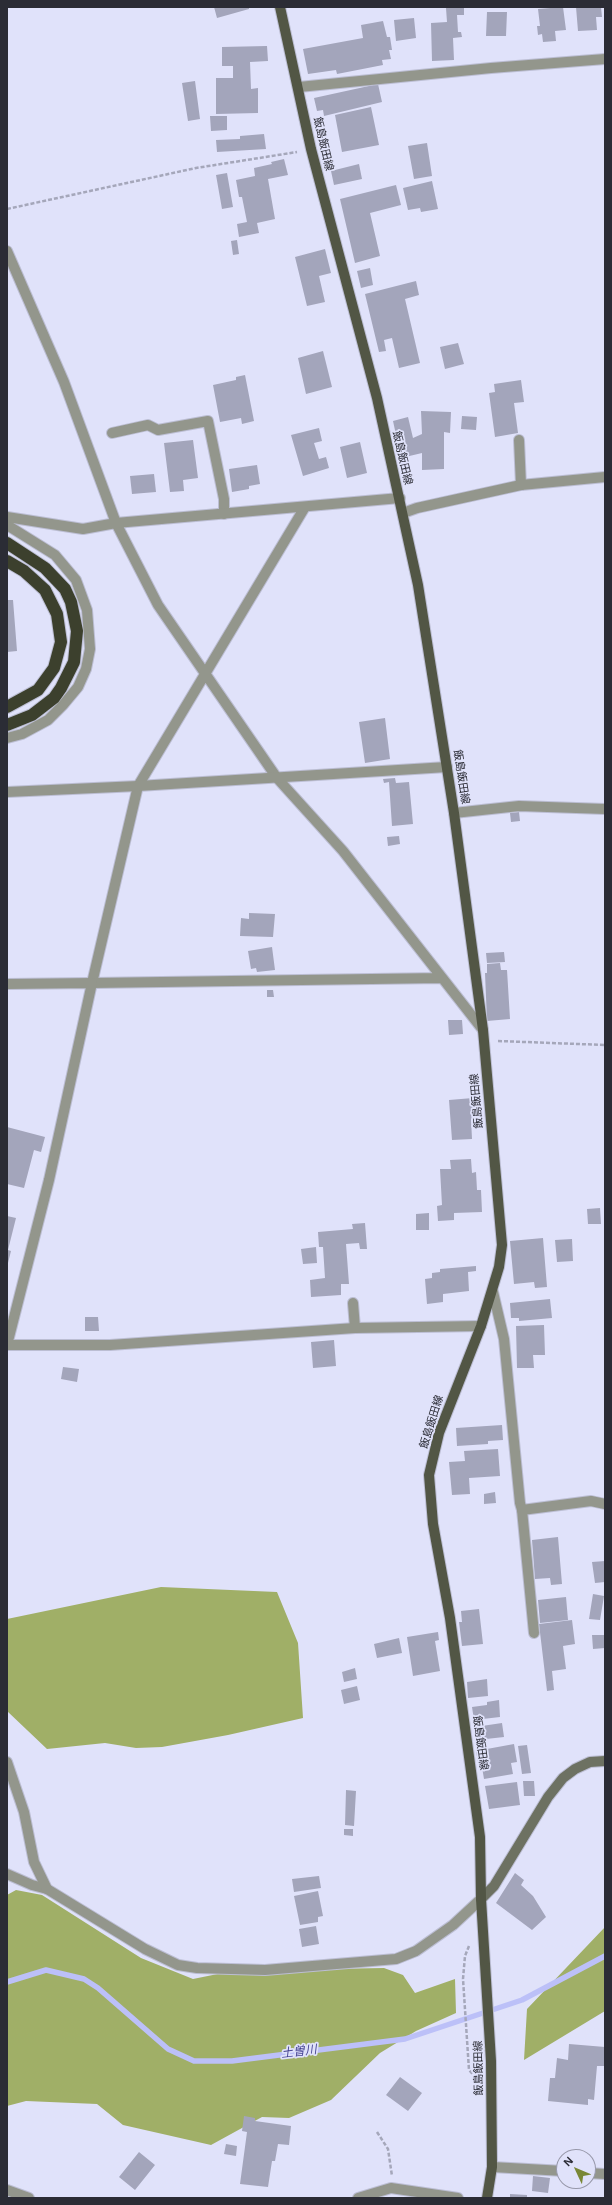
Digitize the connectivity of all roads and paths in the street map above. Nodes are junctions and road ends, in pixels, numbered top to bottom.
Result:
1 (280, 7) edge
2 (605, 59) edge
3 (299, 87) junction
4 (311, 150) junction
5 (7, 209) edge
6 (7, 251) edge
7 (112, 433) dead end
8 (519, 440) dead end
9 (605, 477) edge
10 (521, 485) junction
11 (400, 498) junction
12 (305, 507) junction
13 (403, 513) junction
14 (224, 514) junction
15 (7, 517) edge
16 (116, 524) junction
17 (7, 525) edge
18 (7, 543) edge
19 (7, 561) edge
20 (206, 673) junction
21 (7, 707) edge
22 (7, 725) edge
23 (7, 738) edge
24 (447, 766) junction
25 (277, 778) junction
26 (138, 786) junction
27 (7, 792) edge
28 (605, 809) edge
29 (454, 813) junction
30 (441, 978) junction
31 (92, 983) junction
32 (7, 984) edge
33 (483, 1030) junction
34 (484, 1041) junction
35 (605, 1045) edge
36 (493, 1292) junction
37 (353, 1303) dead end
38 (10, 1320) edge
39 (481, 1326) junction
40 (355, 1328) junction
41 (7, 1345) edge
42 (605, 1504) edge
43 (522, 1510) junction
44 (534, 1633) dead end
45 (604, 1761) edge
46 (7, 1762) edge
47 (7, 1874) edge
48 (47, 1888) junction
49 (481, 1899) junction
50 (470, 1944) dead end
51 (478, 2081) dead end
52 (377, 2132) dead end
53 (492, 2167) junction
54 (556, 2171) edge
55 (391, 2188) junction
56 (7, 2190) edge
57 (29, 2198) edge
58 (358, 2198) edge
59 (458, 2198) edge
60 (487, 2198) edge

1 - 3 main road, 飯島飯田線
2 - 3 street
3 - 4 main road, 飯島飯田線
4 - 5 path
4 - 11 main road, 飯島飯田線
6 - 16 street
7 - 14 street
8 - 10 street
9 - 10 street
10 - 13 street
11 - 12 street
11 - 13 main road, 飯島飯田線
12 - 14 street
12 - 20 street
13 - 24 main road, 飯島飯田線
14 - 16 street
15 - 16 street
16 - 20 street
17 - 23 street
18 - 22 highway
19 - 21 highway
20 - 25 street
20 - 26 street
24 - 25 street
24 - 29 main road, 飯島飯田線
25 - 26 street
25 - 30 street
26 - 27 street
26 - 31 street
28 - 29 street
29 - 33 main road, 飯島飯田線
30 - 31 street
30 - 33 street
31 - 32 street
31 - 38 street
33 - 34 main road, 飯島飯田線
34 - 35 path
34 - 36 main road, 飯島飯田線
36 - 39 main road, 飯島飯田線
36 - 43 street
37 - 40 street
38 - 41 street
39 - 40 street
39 - 49 main road, 飯島飯田線
40 - 41 street
42 - 43 street
43 - 44 street
45 - 49 street
46 - 48 street
47 - 48 street
48 - 49 street
49 - 53 main road, 飯島飯田線
50 - 51 path
52 - 55 path
53 - 54 street
53 - 60 main road, 飯島飯田線
55 - 58 street
55 - 59 street
56 - 57 street

